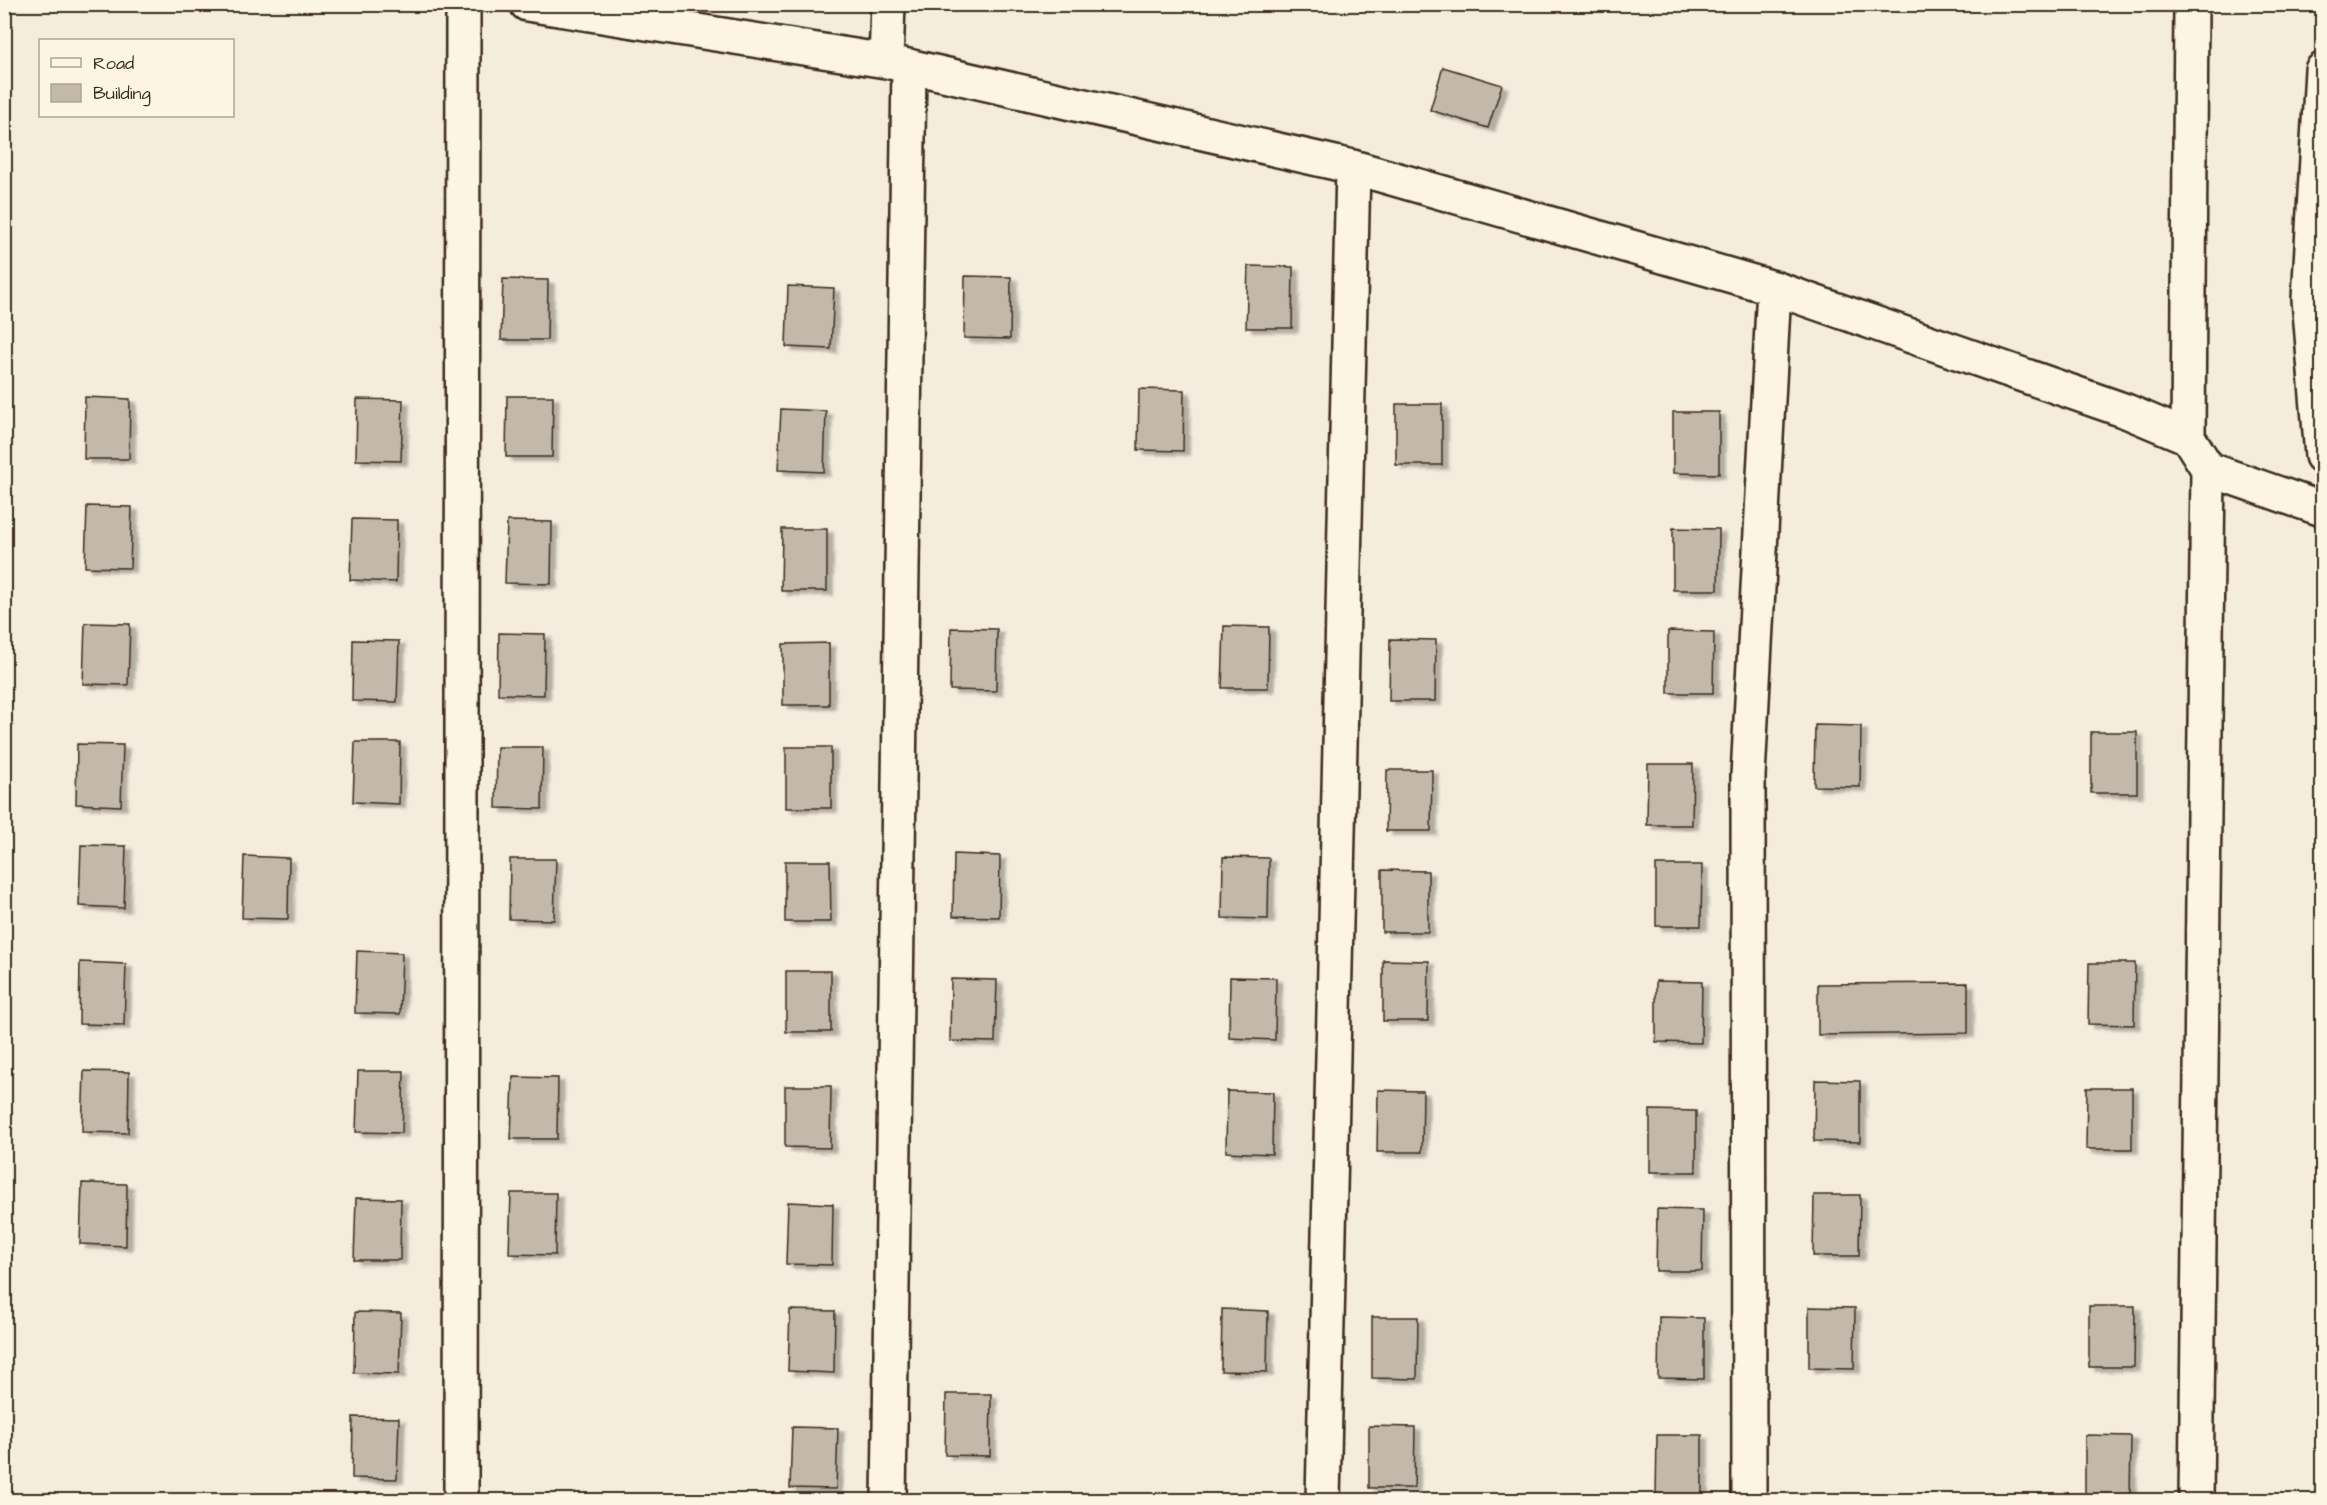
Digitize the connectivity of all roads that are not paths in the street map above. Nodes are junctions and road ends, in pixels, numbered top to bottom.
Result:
1 (463, 4) edge
2 (527, 4) edge
3 (888, 4) edge
4 (2191, 4) edge
5 (897, 64) junction
6 (2322, 70) edge
7 (1353, 167) junction
8 (1774, 288) junction
9 (2188, 437) junction
10 (2322, 456) edge
11 (2208, 469) junction
12 (2322, 509) edge
13 (461, 1500) edge
14 (889, 1500) edge
15 (1323, 1500) edge
16 (1749, 1500) edge
17 (2196, 1500) edge

1 - 13 street
2 - 5 street
3 - 5 street
4 - 9 street
5 - 7 street
5 - 14 street
6 - 10 street
7 - 8 street
7 - 15 street
8 - 9 street
8 - 16 street
9 - 11 street
11 - 12 street
11 - 17 street

